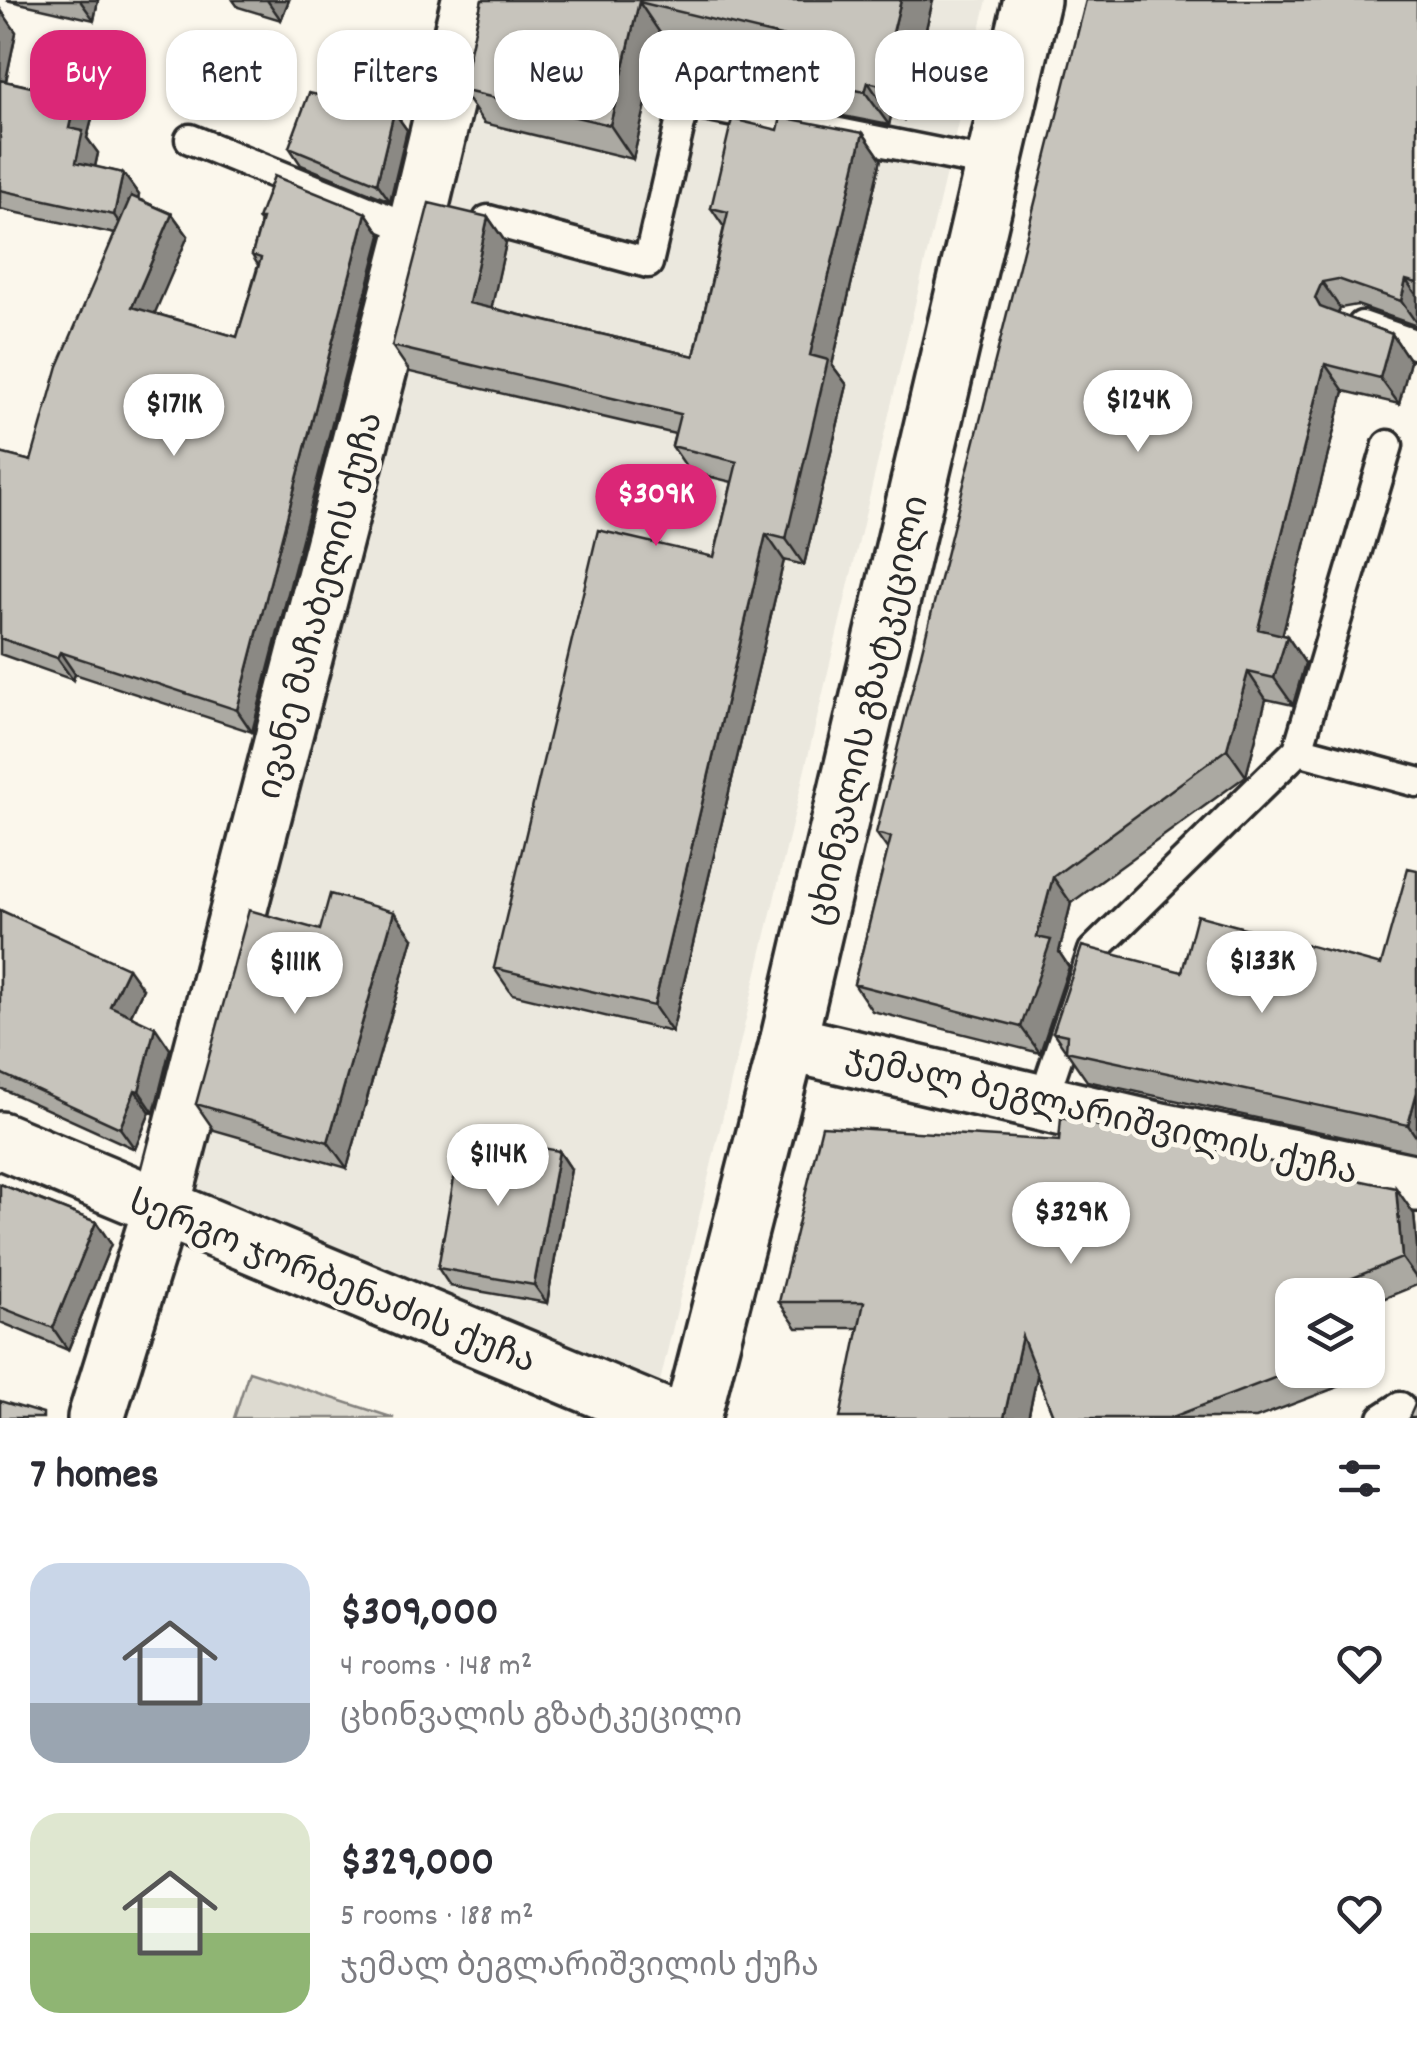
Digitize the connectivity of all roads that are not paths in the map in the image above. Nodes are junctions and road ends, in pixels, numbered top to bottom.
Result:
1 (470, 0) edge
2 (1032, 0) edge
3 (190, 138) dead end
4 (993, 164) junction
5 (488, 220) edge
6 (415, 230) junction
7 (1350, 322) edge
8 (1417, 345) edge
9 (1388, 444) dead end
10 (1298, 750) junction
11 (1417, 782) edge
12 (788, 1043) junction
13 (1042, 1103) junction
14 (0, 1140) edge
15 (1417, 1183) edge
16 (161, 1210) junction
17 (96, 1418) edge
18 (668, 1418) edge
19 (692, 1418) edge

1 - 6 street, ივანე მაჩაბელის ქუჩა
2 - 4 street, ცხინვალის გზატკეცილი
3 - 6 lane
4 - 5 lane
4 - 12 street, ცხინვალის გზატკეცილი
6 - 16 street, ივანე მაჩაბელის ქუჩა
7 - 8 lane
9 - 10 lane
10 - 11 lane
10 - 13 lane
12 - 13 street, ჯემალ ბეგლარიშვილის ქუჩა
12 - 19 street, ცხინვალის გზატკეცილი
13 - 15 street, ჯემალ ბეგლარიშვილის ქუჩა
14 - 16 street, სერგო ჯორბენაძის ქუჩა
16 - 17 street, ივანე მაჩაბელის ქუჩა
16 - 18 street, სერგო ჯორბენაძის ქუჩა

